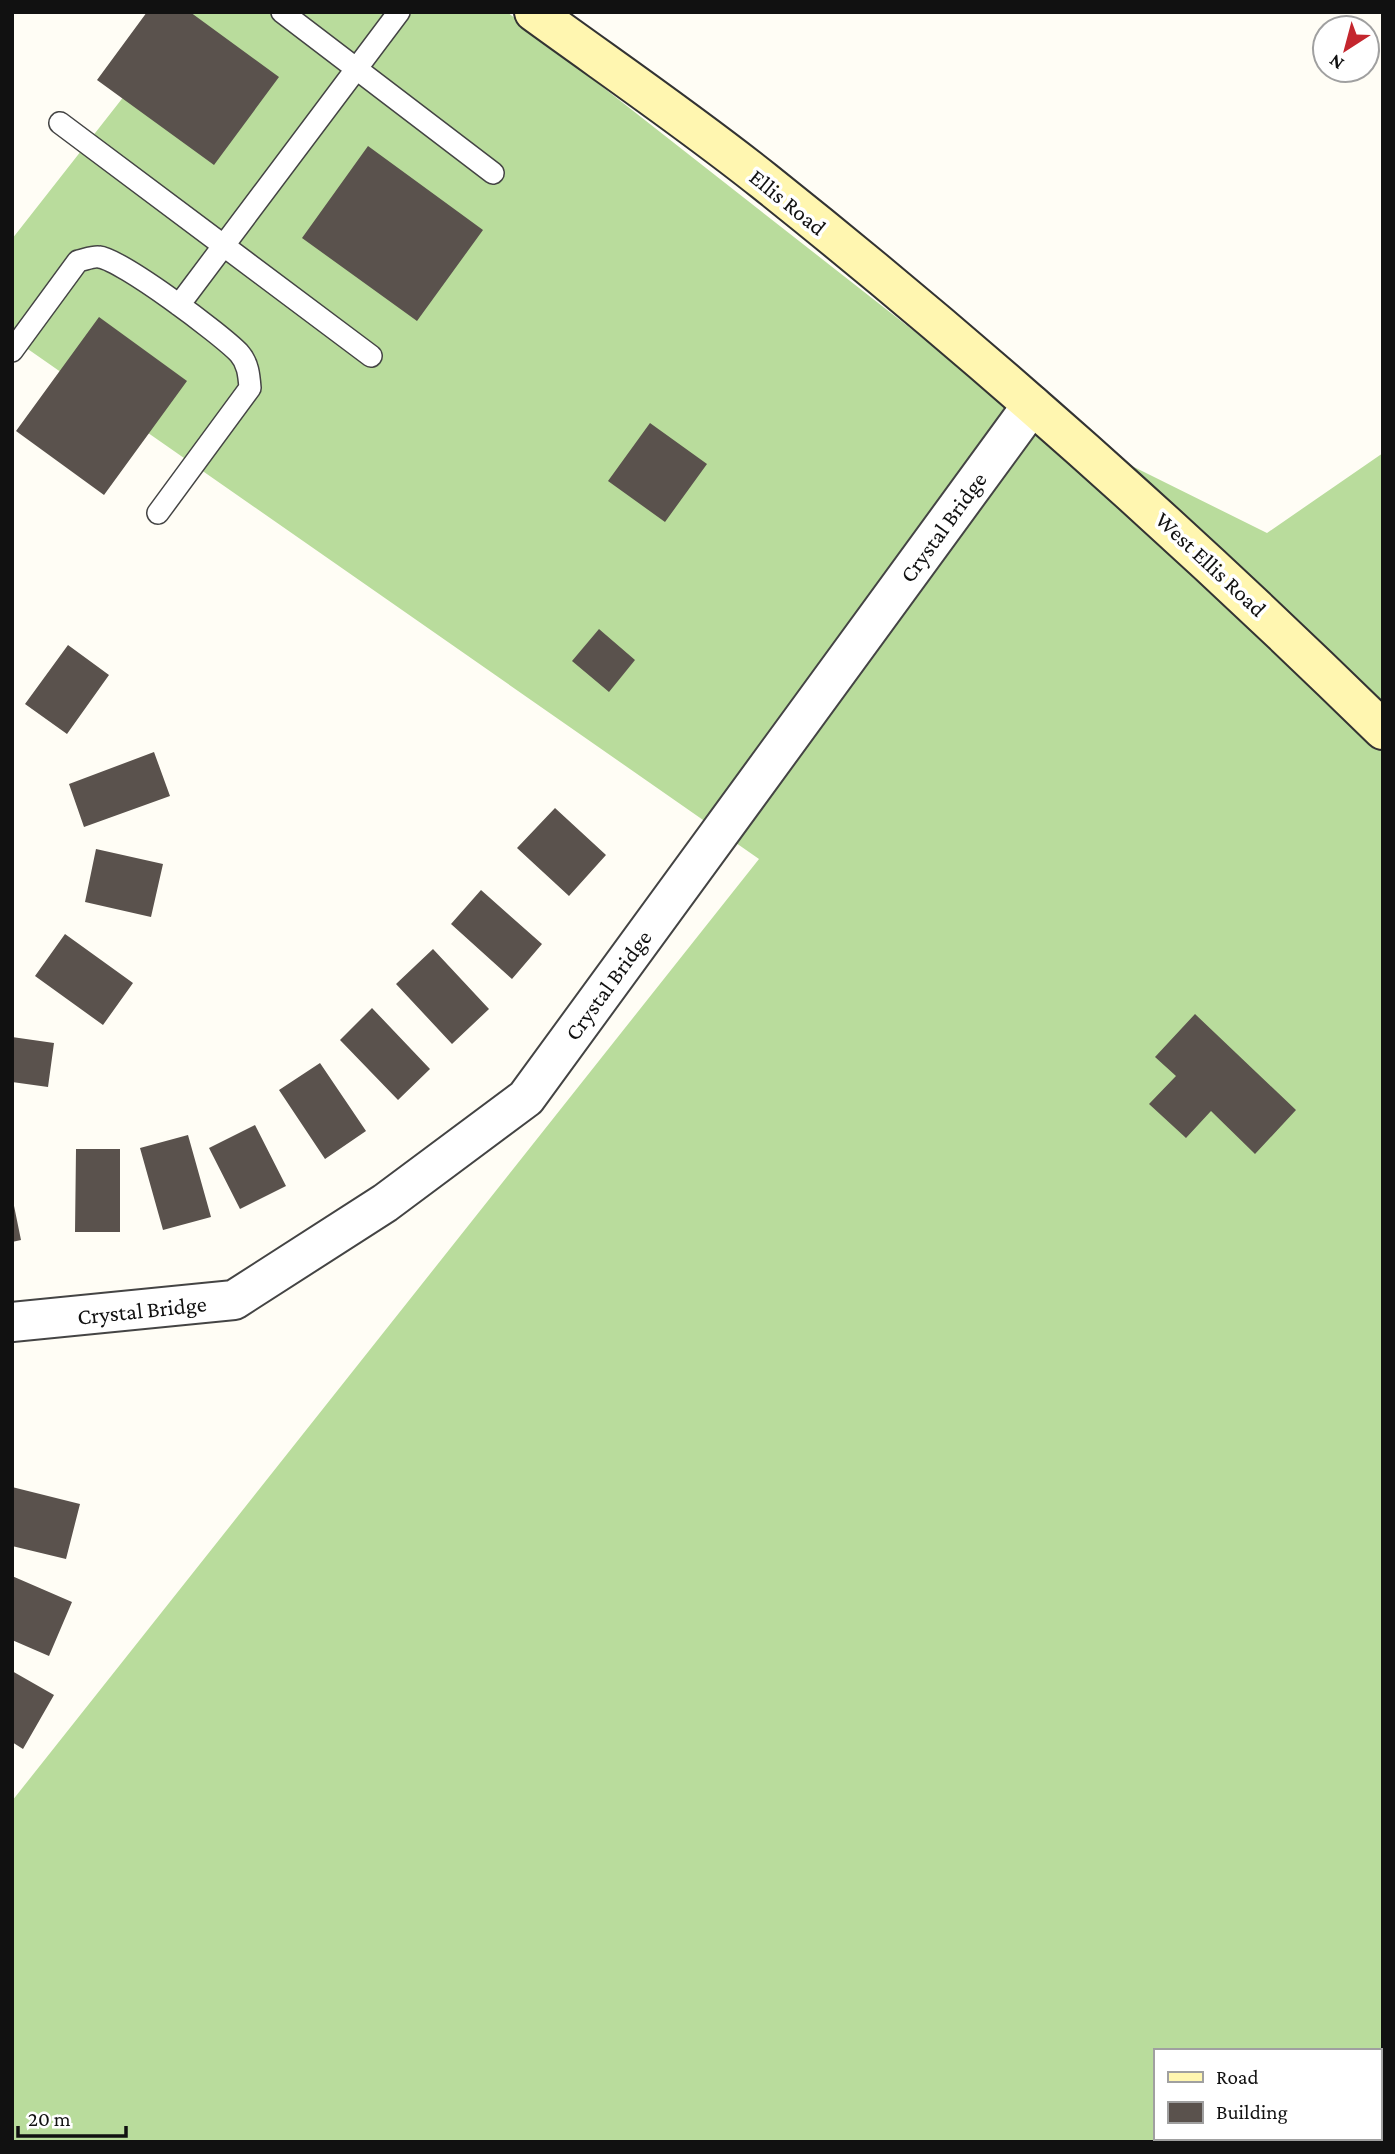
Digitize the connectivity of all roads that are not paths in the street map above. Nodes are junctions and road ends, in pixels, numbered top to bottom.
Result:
1 (282, 12) edge
2 (399, 12) edge
3 (534, 12) edge
4 (357, 68) junction
5 (60, 123) dead end
6 (493, 173) dead end
7 (225, 244) junction
8 (179, 305) junction
9 (12, 351) edge
10 (371, 356) dead end
11 (1032, 405) junction
12 (158, 513) dead end
13 (1383, 730) edge
14 (12, 1322) edge

1 - 4 lane
2 - 4 lane
3 - 11 street, Ellis Road
4 - 6 lane
4 - 7 lane
5 - 7 lane
7 - 8 lane
7 - 10 lane
8 - 9 lane
8 - 12 lane
11 - 13 street, West Ellis Road
11 - 14 street, Crystal Bridge

